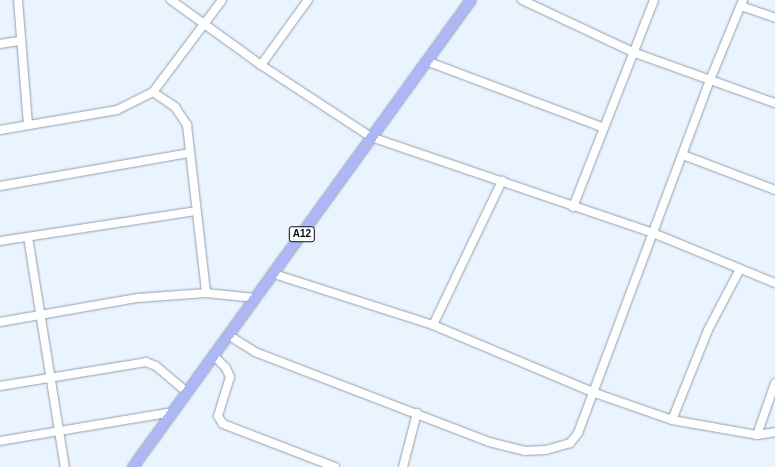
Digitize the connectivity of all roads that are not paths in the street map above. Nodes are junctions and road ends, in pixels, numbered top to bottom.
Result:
1 (18, 0) edge
2 (171, 0) edge
3 (222, 0) edge
4 (308, 0) edge
5 (471, 0) edge
6 (522, 0) edge
7 (654, 0) edge
8 (742, 3) edge
9 (775, 18) edge
10 (205, 25) junction
11 (19, 41) junction
12 (0, 44) edge
13 (635, 53) junction
14 (426, 60) junction
15 (261, 65) junction
16 (710, 80) junction
17 (153, 92) junction
18 (775, 103) edge
19 (28, 126) junction
20 (604, 128) junction
21 (0, 130) edge
22 (371, 137) junction
23 (190, 153) junction
24 (683, 155) junction
25 (502, 181) junction
26 (0, 186) edge
27 (775, 190) edge
28 (573, 207) junction
29 (195, 211) junction
30 (653, 233) junction
31 (28, 237) junction
32 (0, 241) edge
33 (740, 269) junction
34 (274, 274) junction
35 (775, 283) edge
36 (206, 293) junction
37 (256, 298) junction
38 (42, 314) junction
39 (0, 322) edge
40 (433, 326) junction
41 (228, 335) junction
42 (214, 356) junction
43 (51, 377) junction
44 (775, 383) edge
45 (0, 386) edge
46 (188, 392) junction
47 (592, 392) junction
48 (174, 412) junction
49 (417, 413) junction
50 (672, 420) junction
51 (61, 431) junction
52 (775, 432) edge
53 (756, 435) junction
54 (0, 441) edge
55 (65, 467) edge
56 (133, 467) edge
57 (335, 467) edge
58 (403, 467) edge

1 - 11 street
2 - 10 street
3 - 10 street
4 - 15 street
5 - 14 main road, A12
6 - 13 street
7 - 13 street
8 - 9 street
8 - 16 street
10 - 15 street
10 - 17 street
11 - 12 street
11 - 19 street
13 - 16 street
13 - 20 street
14 - 20 street
14 - 22 main road, A12
15 - 22 street
16 - 18 street
16 - 24 street
17 - 19 street
17 - 23 street
19 - 21 street
20 - 28 street
22 - 25 street
22 - 34 main road, A12
23 - 26 street
23 - 29 street
24 - 27 street
24 - 30 street
25 - 28 street
25 - 40 street
28 - 30 street
29 - 31 street
29 - 36 street
30 - 33 street
30 - 47 street
31 - 32 street
31 - 38 street
33 - 35 street
33 - 50 street
34 - 37 main road, A12
34 - 40 street
36 - 37 street
36 - 38 street
37 - 41 main road, A12
38 - 39 street
38 - 43 street
40 - 47 street
41 - 42 main road, A12
41 - 49 street
42 - 46 main road, A12
42 - 57 street
43 - 45 street
43 - 46 street
43 - 51 street
44 - 53 street
46 - 48 main road, A12
47 - 49 street
47 - 50 street
48 - 51 street
48 - 56 main road, A12
49 - 58 street
50 - 53 street
51 - 54 street
51 - 55 street
52 - 53 street

